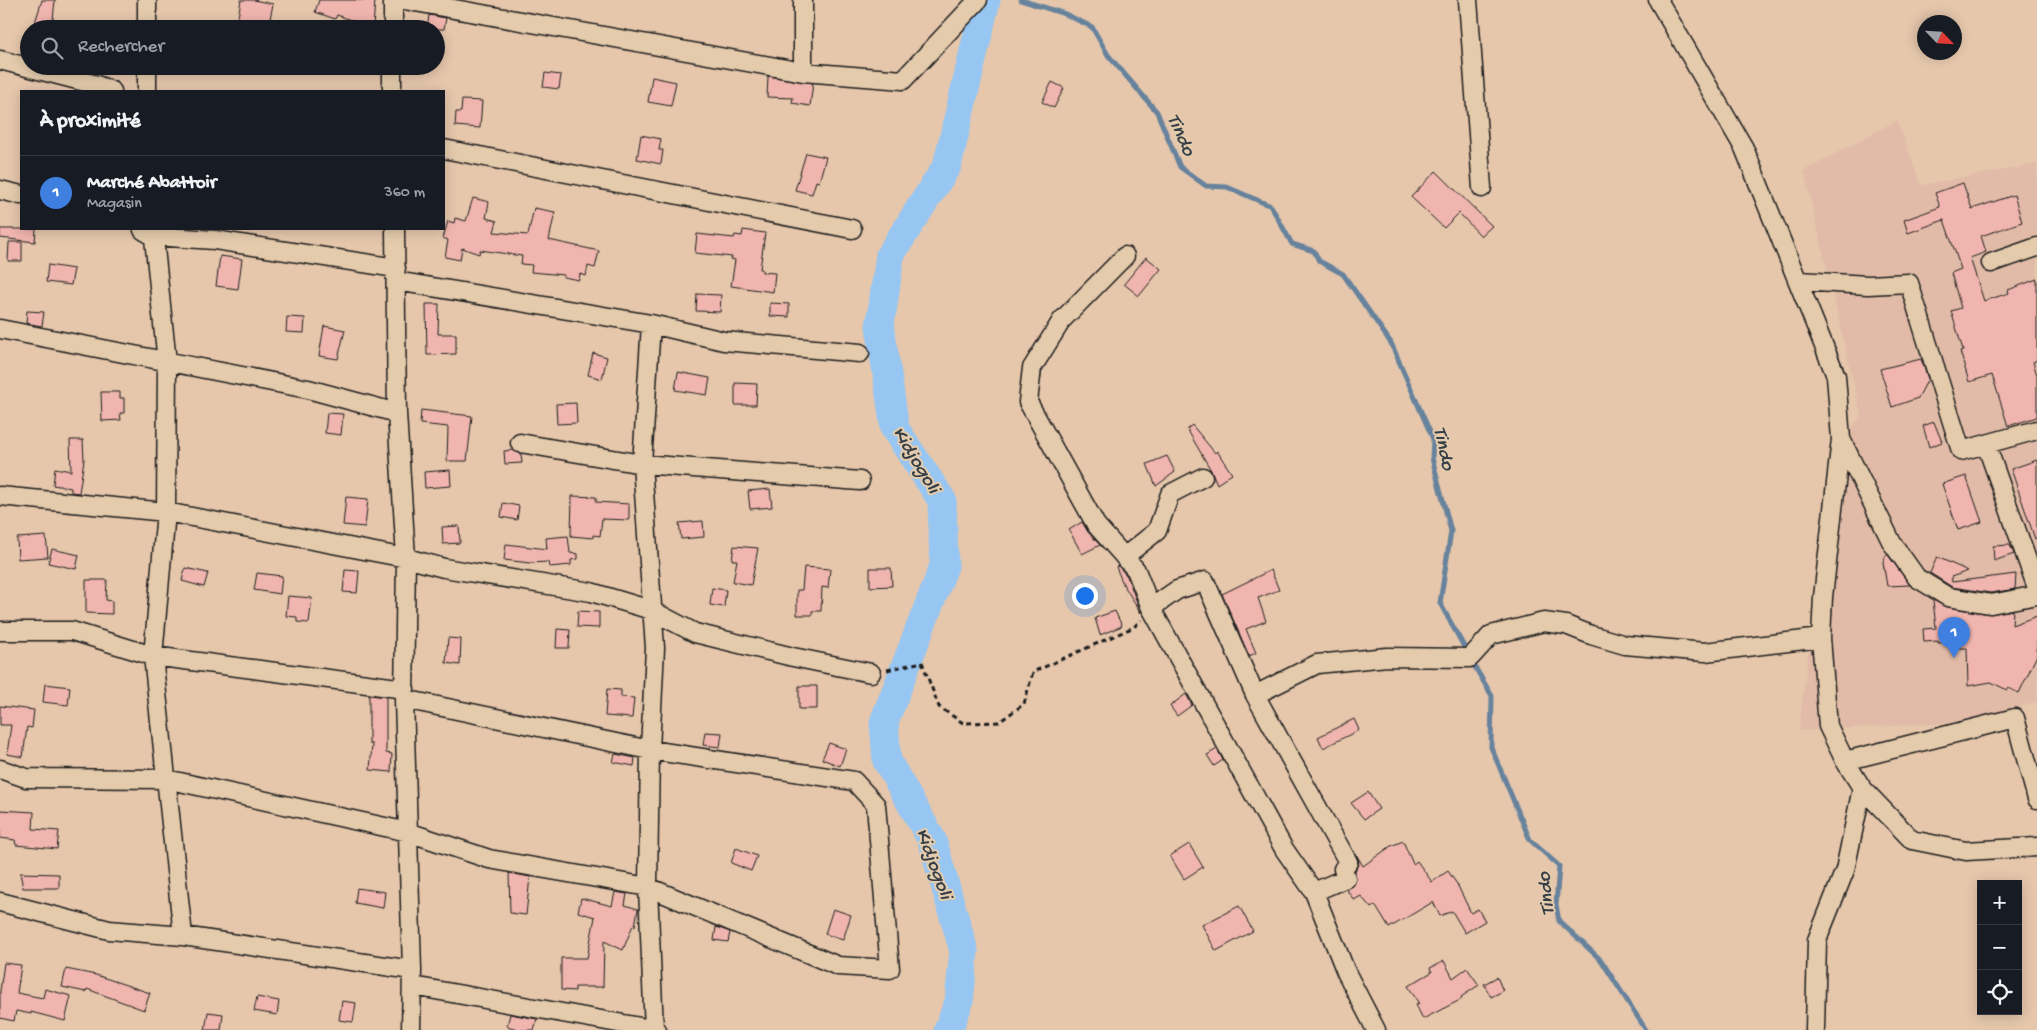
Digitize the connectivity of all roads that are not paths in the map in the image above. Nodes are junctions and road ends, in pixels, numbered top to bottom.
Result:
1 (147, 0) edge
2 (393, 0) edge
3 (404, 0) edge
4 (803, 0) edge
5 (978, 0) edge
6 (1468, 0) edge
7 (1658, 0) edge
8 (147, 20) edge
9 (393, 20) edge
10 (0, 60) edge
11 (20, 65) edge
12 (803, 72) junction
13 (58, 75) edge
14 (147, 75) edge
15 (392, 75) edge
16 (110, 90) edge
17 (146, 90) edge
18 (392, 90) edge
19 (445, 149) edge
20 (1482, 188) dead end
21 (0, 190) edge
22 (20, 195) edge
23 (852, 229) dead end
24 (395, 230) edge
25 (149, 231) edge
26 (2037, 247) edge
27 (1125, 256) dead end
28 (1991, 263) dead end
29 (396, 275) junction
30 (1799, 281) junction
31 (651, 324) junction
32 (0, 329) edge
33 (860, 353) dead end
34 (168, 362) junction
35 (397, 412) junction
36 (2037, 430) edge
37 (1841, 440) junction
38 (520, 443) dead end
39 (1986, 444) junction
40 (642, 464) junction
41 (1203, 476) dead end
42 (860, 481) dead end
43 (0, 496) edge
44 (166, 512) junction
45 (1124, 557) junction
46 (406, 558) junction
47 (2037, 588) edge
48 (2037, 595) edge
49 (1151, 608) junction
50 (651, 610) junction
51 (0, 631) edge
52 (1821, 638) junction
53 (153, 656) junction
54 (871, 673) road end
55 (405, 694) junction
56 (1255, 695) junction
57 (650, 750) junction
58 (1845, 761) junction
59 (0, 770) edge
60 (166, 779) junction
61 (1862, 788) junction
62 (2037, 799) edge
63 (408, 832) junction
64 (2037, 847) edge
65 (648, 888) junction
66 (1314, 892) junction
67 (0, 902) edge
68 (183, 936) junction
69 (412, 978) junction
70 (411, 1030) edge
71 (655, 1030) edge
72 (1376, 1030) edge
73 (1814, 1030) edge

1 - 8 street
2 - 9 street
3 - 12 street
4 - 12 street
5 - 12 street
6 - 20 street
7 - 30 street
10 - 11 street
13 - 16 street
14 - 17 street
15 - 18 street
19 - 23 street
21 - 22 street
24 - 29 street
25 - 29 street
25 - 34 street
26 - 28 street
27 - 45 street
29 - 31 street
29 - 35 street
30 - 37 street
30 - 39 street
31 - 33 street
31 - 40 street
32 - 34 street
34 - 35 street
34 - 44 street
35 - 46 street
36 - 39 street
37 - 48 street
37 - 52 street
38 - 40 street
39 - 47 street
40 - 42 street
40 - 50 street
41 - 45 street
43 - 44 street
44 - 46 street
44 - 53 street
45 - 49 street
46 - 50 street
46 - 55 street
49 - 56 street
49 - 66 street
50 - 54 street
50 - 57 street
51 - 53 street
52 - 56 street
52 - 58 street
53 - 55 street
53 - 60 street
55 - 57 street
55 - 63 street
56 - 66 street
57 - 65 street
57 - 65 street
58 - 61 street
58 - 62 street
59 - 60 street
60 - 63 street
60 - 68 street
61 - 64 street
61 - 73 street
63 - 65 street
63 - 69 street
65 - 71 street
66 - 72 street
67 - 68 street
68 - 69 street
69 - 70 street
69 - 71 street

